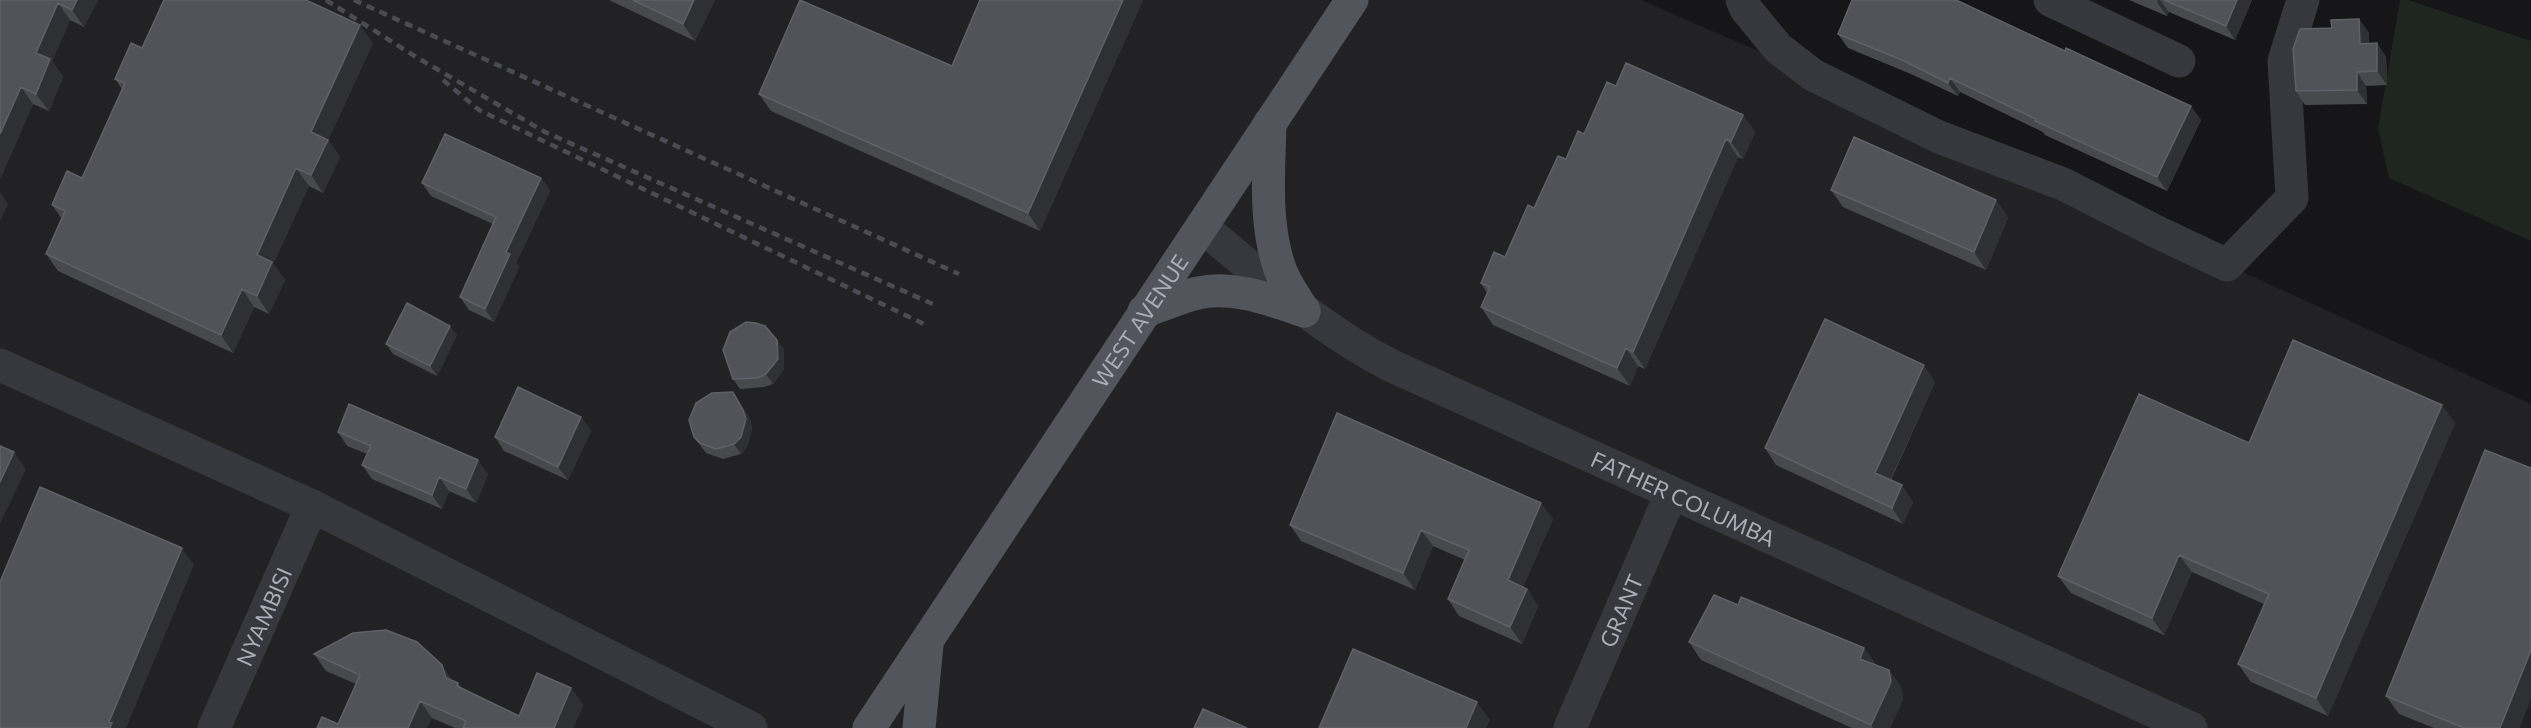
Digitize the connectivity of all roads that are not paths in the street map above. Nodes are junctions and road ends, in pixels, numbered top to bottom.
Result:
1 (1352, 0) edge
2 (1742, 0) edge
3 (2050, 0) edge
4 (2303, 0) edge
5 (2085, 8) edge
6 (2179, 61) dead end
7 (1270, 123) junction
8 (1202, 227) junction
9 (1144, 311) junction
10 (1304, 311) junction
11 (0, 365) edge
12 (1671, 494) junction
13 (312, 506) junction
14 (928, 640) junction
15 (214, 728) edge
16 (751, 728) edge
17 (869, 728) edge
18 (919, 728) edge
19 (1570, 728) edge
20 (2191, 728) edge

1 - 7 main road, WEST AVENUE
2 - 4 street
3 - 5 street
5 - 6 street
7 - 8 main road, WEST AVENUE
7 - 10 main road
8 - 9 main road, WEST AVENUE
8 - 10 street, FATHER COLUMBA
9 - 10 main road
9 - 14 main road, WEST AVENUE
10 - 12 street, FATHER COLUMBA
11 - 13 street
12 - 19 street, GRANT
12 - 20 street, FATHER COLUMBA
13 - 15 street, NYAMBISI
13 - 16 street
14 - 17 main road, WEST AVENUE
14 - 18 main road, WEST AVENUE

